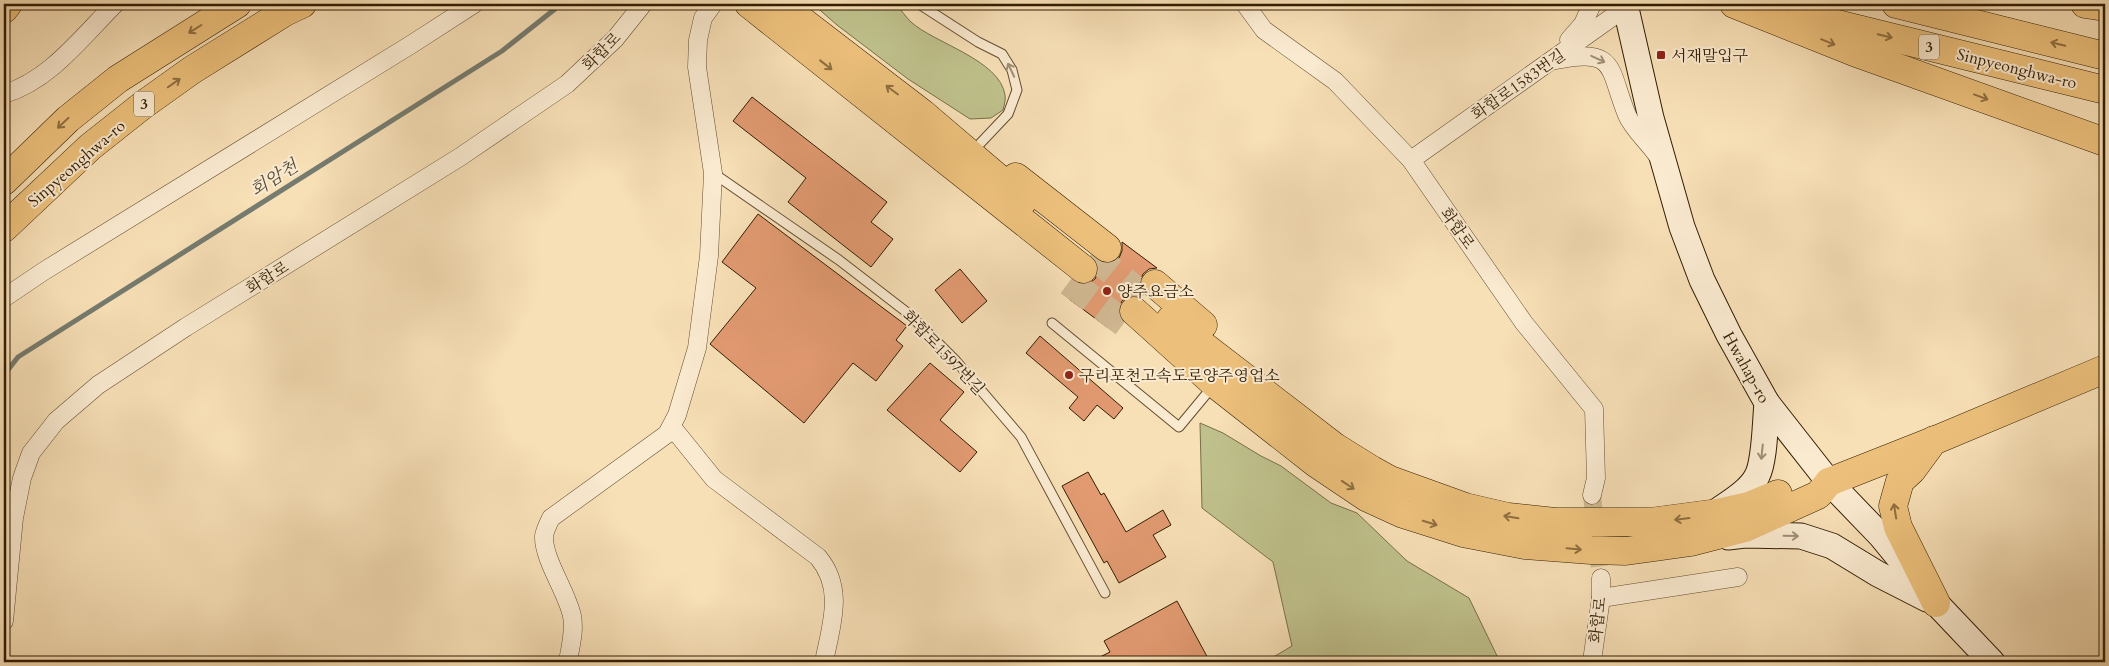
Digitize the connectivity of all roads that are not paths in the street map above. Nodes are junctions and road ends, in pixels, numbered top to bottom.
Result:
1 (8, 4) edge
2 (114, 4) edge
3 (237, 4) edge
4 (302, 4) edge
5 (474, 4) edge
6 (643, 4) edge
7 (713, 4) edge
8 (749, 4) edge
9 (920, 4) edge
10 (1245, 4) edge
11 (1592, 4) edge
12 (1734, 4) edge
13 (1753, 4) edge
14 (1896, 4) edge
15 (2085, 4) edge
16 (1625, 6) edge
17 (2105, 7) edge
18 (4, 9) edge
19 (789, 19) edge
20 (2105, 56) edge
21 (1551, 61) junction
22 (2105, 90) edge
23 (4, 94) edge
24 (2105, 142) edge
25 (975, 149) junction
26 (1411, 160) junction
27 (1662, 161) junction
28 (713, 173) junction
29 (4, 181) edge
30 (4, 228) edge
31 (4, 298) edge
32 (1052, 324) dead end
33 (2105, 369) edge
34 (1212, 388) junction
35 (1767, 403) junction
36 (672, 427) junction
37 (1934, 440) junction
38 (1829, 482) junction
39 (1592, 495) tunnel mouth
40 (1713, 514) junction
41 (1691, 542) junction
42 (1738, 577) dead end
43 (1601, 578) tunnel mouth
44 (1105, 593) dead end
45 (1601, 598) junction
46 (1936, 603) junction
47 (4, 621) edge
48 (1592, 661) edge
49 (568, 662) edge
50 (824, 662) edge
51 (1992, 662) edge

1 - 18 highway
2 - 23 street
3 -> 29 highway, 3
30 -> 4 highway, Sinpyeonghwa-ro / 3
5 - 31 street
6 - 47 street, 화합로
7 - 28 street
8 - 19 highway
25 -> 9 lane
10 - 26 street, 화합로
11 - 21 street
12 -> 24 highway
13 -> 22 highway, Sinpyeonghwa-ro / 3
20 -> 14 highway, Sinpyeonghwa-ro / 3
15 - 17 highway
16 - 21 street, 화합로1583번길
16 - 27 main road, Hwahap-ro
25 -> 19 highway
19 -> 25 highway
21 - 26 street, 화합로1583번길
21 -> 27 street
26 - 39 street, 화합로
27 - 35 main road, Hwahap-ro
28 - 36 street
28 - 44 lane, 화합로1597번길
32 - 34 lane
33 - 37 highway
40 -> 34 highway
34 -> 41 highway
35 - 38 main road, Hwahap-ro
35 -> 40 main road
36 - 49 street
36 - 50 street
37 - 38 highway
46 -> 37 highway
38 - 40 highway
38 - 41 highway
38 - 46 main road, Hwahap-ro
41 -> 46 main road
42 - 45 street
43 - 45 street, 화합로
45 - 48 street, 화합로
46 - 51 main road, Hwahap-ro

